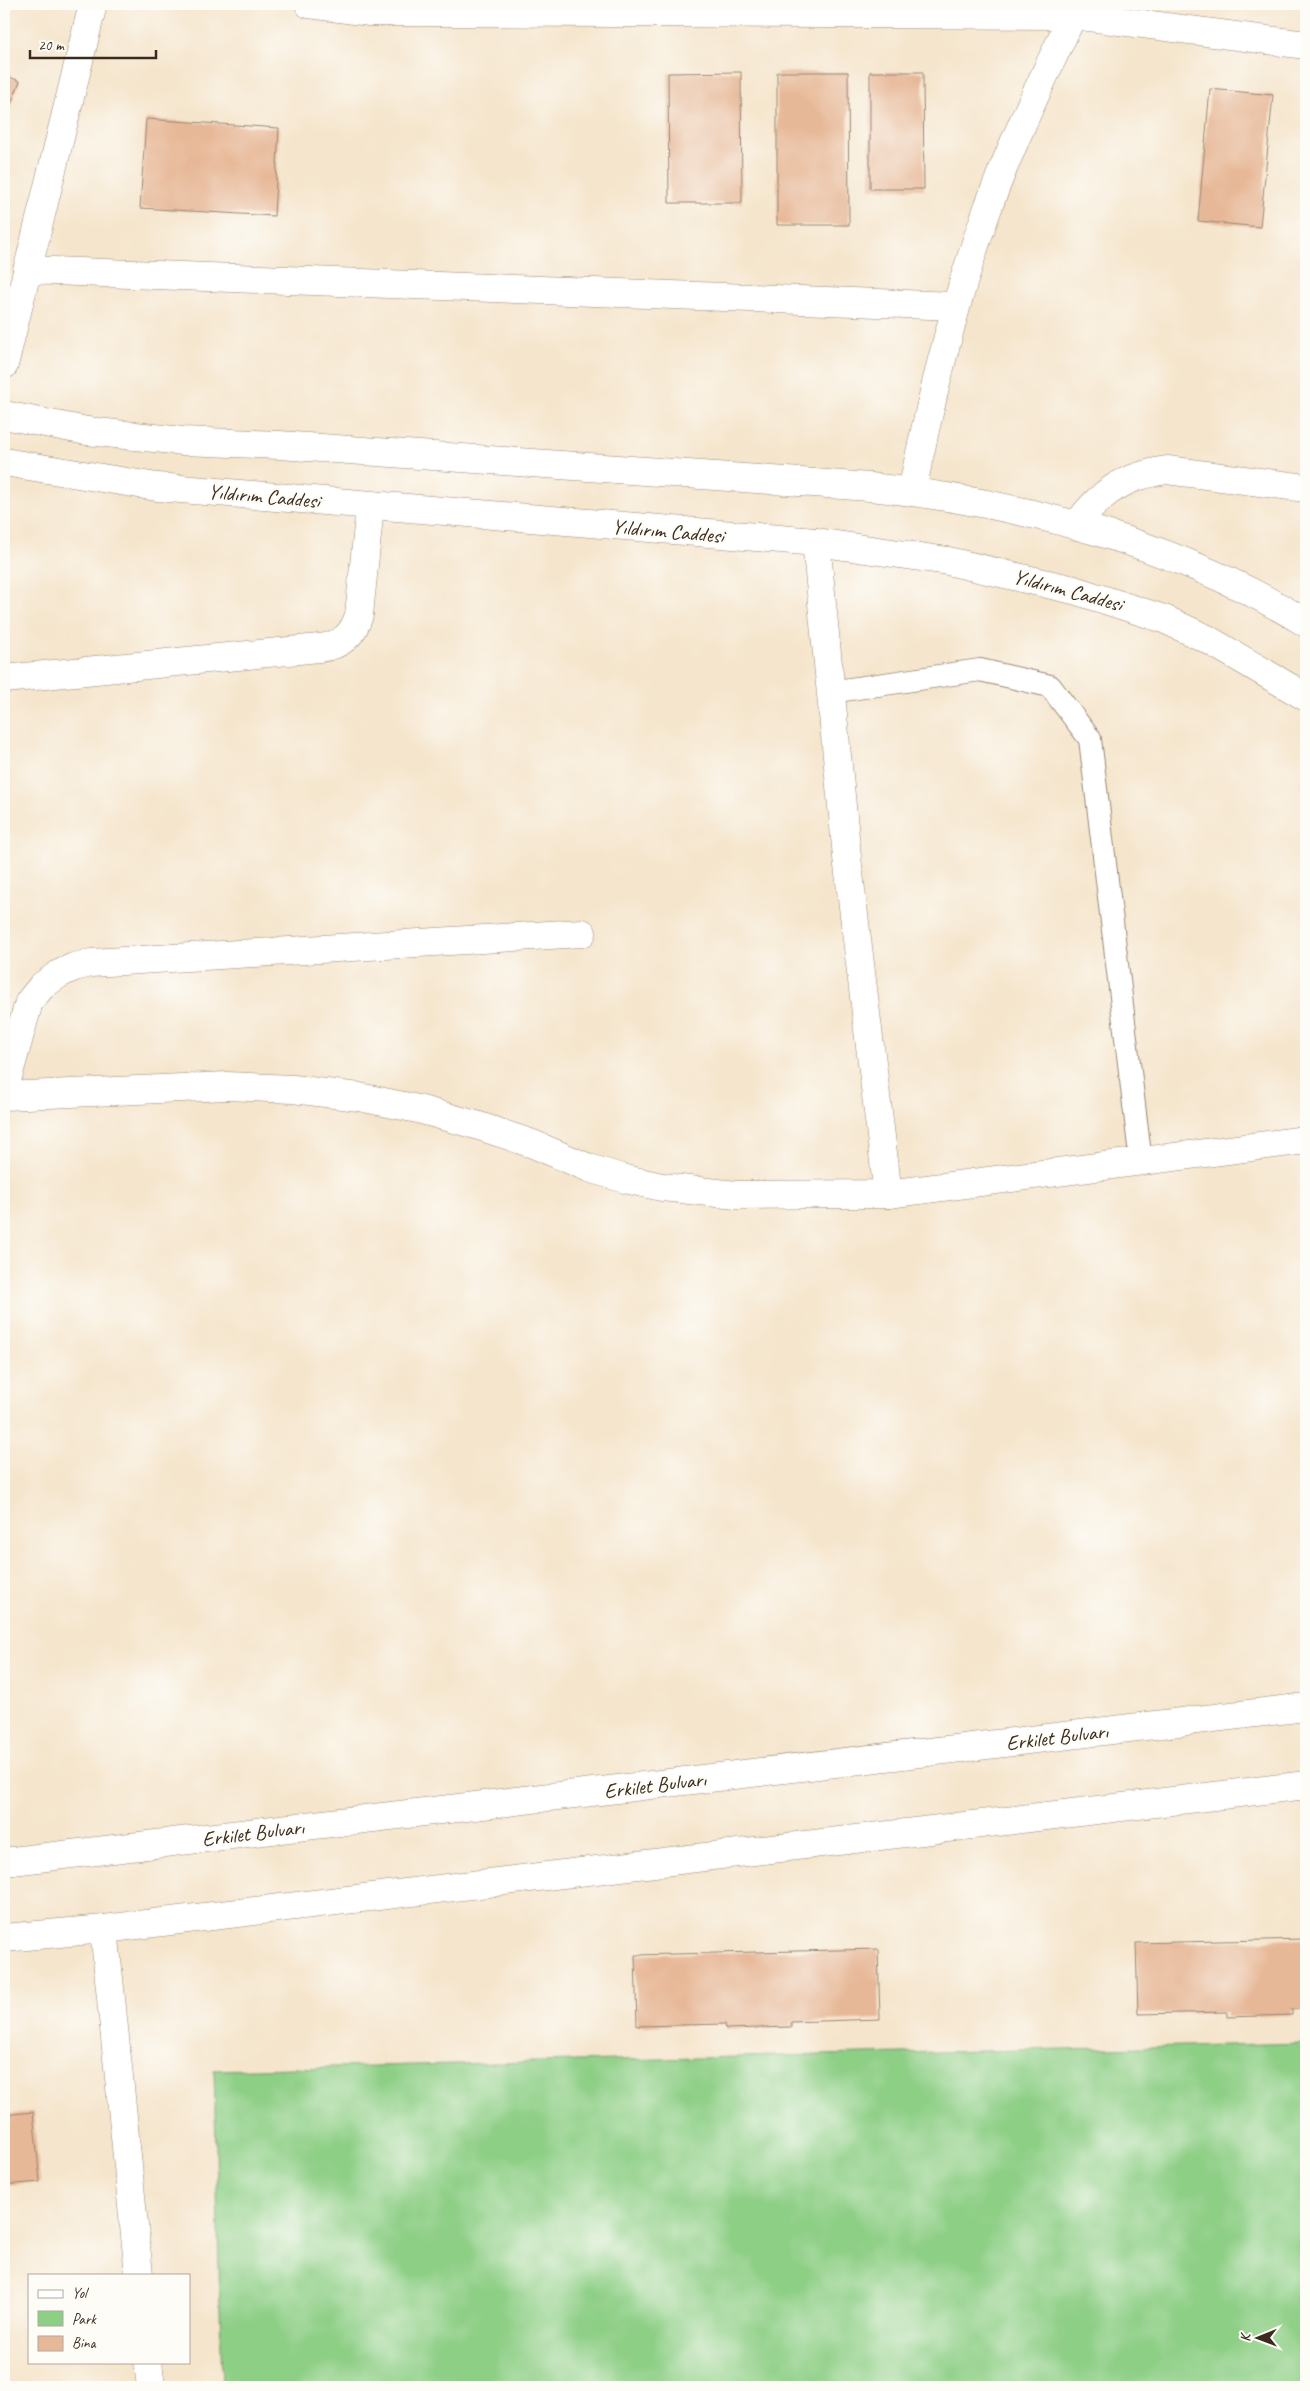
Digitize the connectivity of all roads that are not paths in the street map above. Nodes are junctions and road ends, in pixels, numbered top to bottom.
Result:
1 (93, 4) edge
2 (309, 4) edge
3 (371, 8) edge
4 (1075, 9) edge
5 (1306, 45) edge
6 (28, 270) junction
7 (955, 306) junction
8 (4, 365) edge
9 (4, 415) edge
10 (4, 462) edge
11 (1306, 488) edge
12 (912, 491) junction
13 (370, 506) junction
14 (1076, 526) junction
15 (816, 542) junction
16 (1306, 623) edge
17 (4, 679) edge
18 (830, 692) junction
19 (1306, 697) edge
20 (582, 933) dead end
21 (4, 1091) edge
22 (4, 1096) edge
23 (1306, 1140) edge
24 (1141, 1163) junction
25 (888, 1194) junction
26 (1306, 1707) edge
27 (1306, 1785) edge
28 (4, 1862) edge
29 (104, 1929) junction
30 (4, 1938) edge
31 (139, 2274) edge
32 (148, 2364) edge
33 (150, 2387) edge

1 - 6 street
2 - 3 street
3 - 4 street
4 - 5 street
4 - 7 street
6 - 7 street
6 - 8 street
7 - 12 street
9 - 12 street
10 - 13 street, Yıldırım Caddesi
11 - 14 street
12 - 14 street
13 - 15 street, Yıldırım Caddesi
13 - 17 street
14 - 16 street
15 - 18 street
15 - 19 street, Yıldırım Caddesi
18 - 24 lane
18 - 25 street
20 - 21 street
22 - 25 street
23 - 24 street
24 - 25 street
26 - 28 street, Erkilet Bulvarı
27 - 29 street
29 - 30 street
29 - 31 street
32 - 33 street

